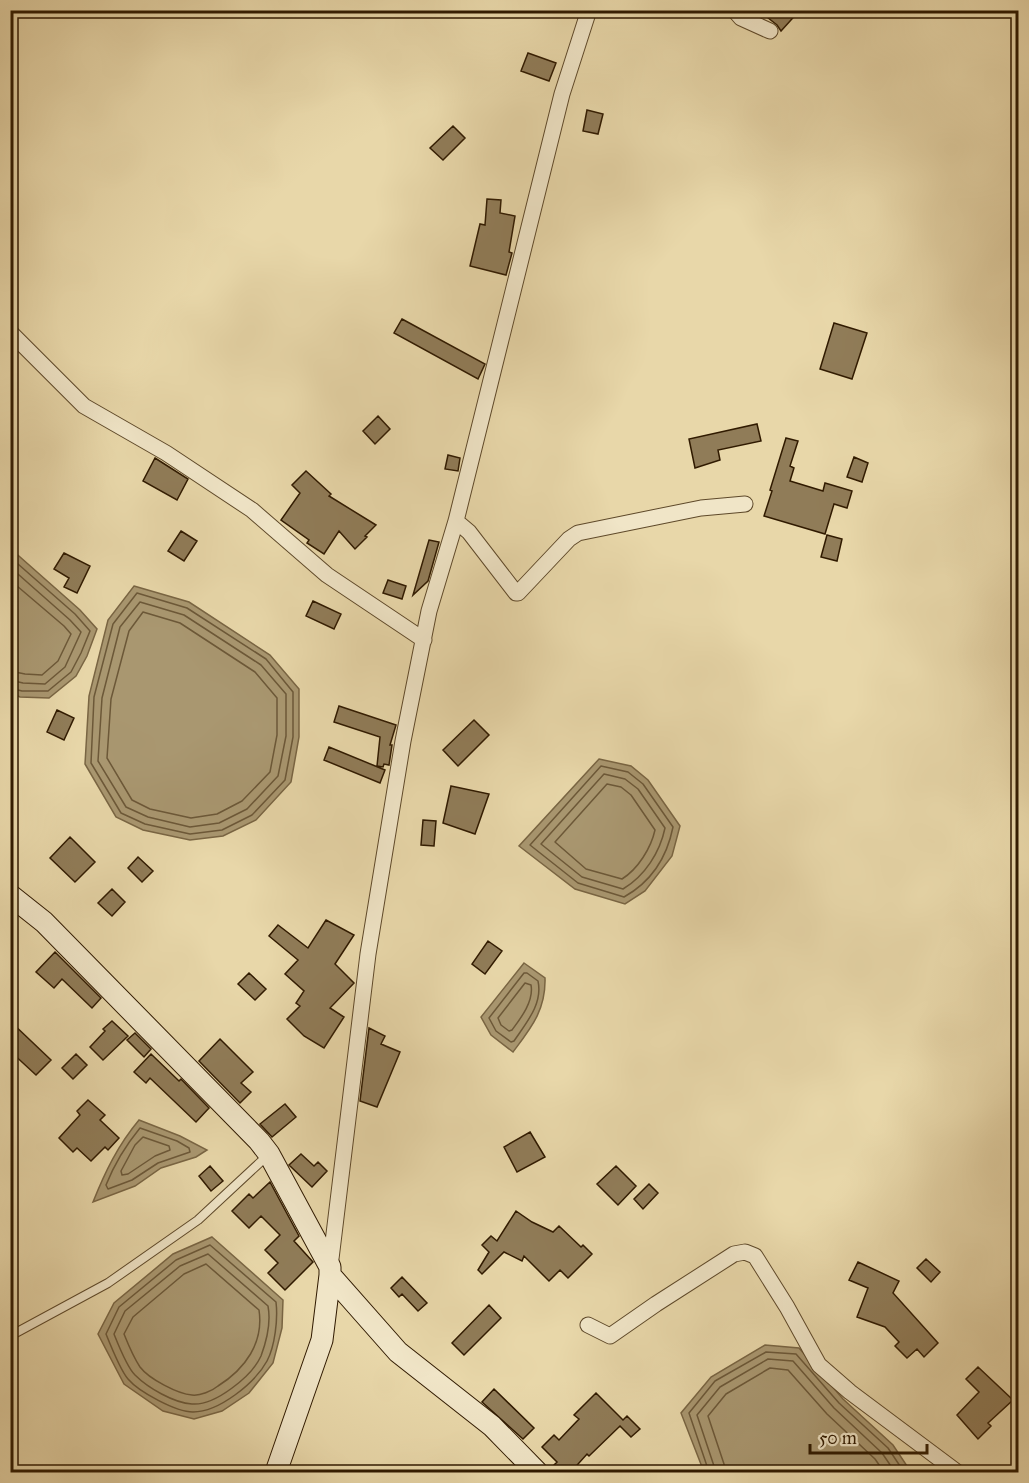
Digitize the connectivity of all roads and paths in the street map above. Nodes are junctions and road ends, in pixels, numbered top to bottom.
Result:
1 (589, 10) edge
2 (734, 10) edge
3 (770, 31) dead end
4 (10, 332) edge
5 (745, 504) dead end
6 (456, 521) junction
7 (424, 640) junction
8 (10, 895) edge
9 (269, 1154) junction
10 (330, 1271) junction
11 (588, 1325) dead end
12 (10, 1336) edge
13 (276, 1473) edge
14 (537, 1473) edge
15 (957, 1473) edge

1 - 6 street
2 - 3 street
4 - 7 street
5 - 6 street
6 - 7 street
7 - 10 street
8 - 9 street
9 - 10 street
9 - 12 lane
10 - 13 street
10 - 14 street
11 - 15 street

